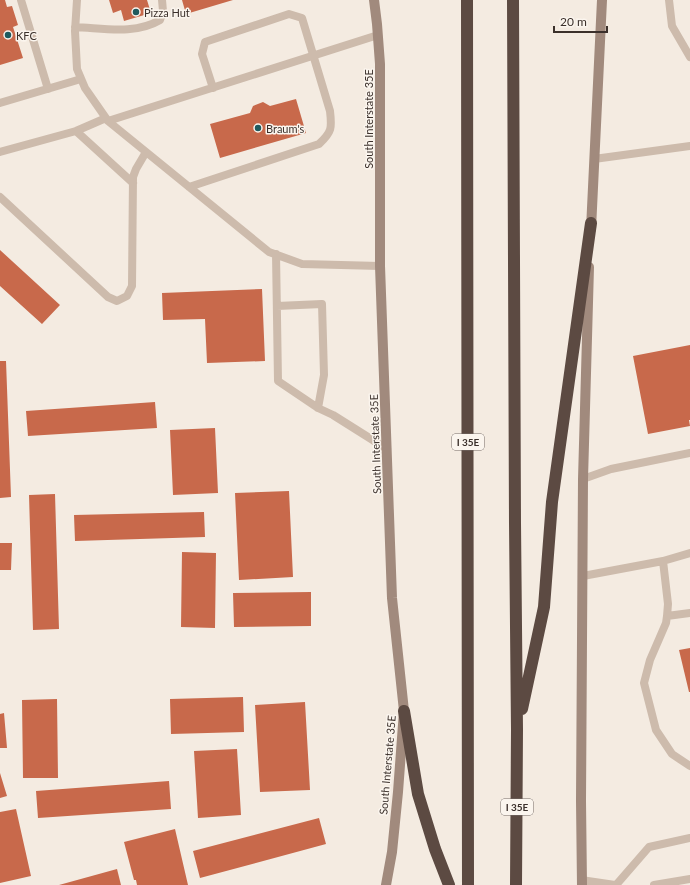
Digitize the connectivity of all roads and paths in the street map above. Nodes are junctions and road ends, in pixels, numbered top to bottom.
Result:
1 (21, 0) edge
2 (77, 0) edge
3 (162, 0) edge
4 (374, 0) edge
5 (467, 0) edge
6 (513, 0) edge
7 (602, 0) edge
8 (669, 0) edge
9 (75, 27) junction
10 (378, 35) junction
11 (313, 56) junction
12 (690, 57) edge
13 (81, 79) junction
14 (213, 88) junction
15 (48, 89) junction
16 (0, 104) edge
17 (107, 120) junction
18 (76, 131) junction
19 (690, 146) edge
20 (0, 152) edge
21 (146, 152) junction
22 (594, 159) junction
23 (133, 183) junction
24 (189, 187) junction
25 (0, 197) edge
26 (591, 223) junction
27 (276, 254) junction
28 (380, 266) junction
29 (277, 306) junction
30 (318, 408) junction
31 (387, 448) junction
32 (690, 453) edge
33 (583, 479) junction
34 (690, 553) edge
35 (663, 561) junction
36 (583, 576) junction
37 (690, 613) edge
38 (667, 616) junction
39 (404, 711) junction
40 (517, 730) junction
41 (690, 766) edge
42 (690, 838) edge
43 (690, 879) edge
44 (581, 882) edge
45 (386, 885) edge
46 (449, 885) edge
47 (468, 885) edge
48 (516, 885) edge
49 (616, 885) edge
50 (654, 885) edge

1 - 15 lane
2 - 9 lane
3 - 9 lane
4 - 10 main road, South Interstate 35E
5 - 47 highway, I 35E
6 - 40 highway, I 35E
7 - 22 main road
8 - 12 lane
9 - 13 lane
10 - 11 lane
10 - 28 main road, South Interstate 35E
11 - 14 lane
11 - 14 lane
11 - 24 lane
13 - 15 lane
13 - 17 lane
14 - 17 lane
15 - 16 lane
17 - 18 lane
17 - 21 lane
18 - 20 lane
18 - 23 lane
19 - 22 lane
21 - 23 lane
21 - 24 lane
22 - 26 main road
23 - 25 lane
24 - 27 lane
26 - 33 main road
26 - 40 highway
27 - 28 lane
27 - 29 lane
28 - 31 main road, South Interstate 35E
29 - 30 lane
29 - 30 lane
30 - 31 lane
31 - 39 main road, South Interstate 35E
32 - 33 lane
33 - 36 main road
34 - 35 lane
35 - 36 lane
35 - 38 lane
36 - 44 main road
37 - 38 lane
38 - 41 lane
39 - 45 main road, South Interstate 35E
39 - 46 highway
40 - 48 highway, I 35E
42 - 49 lane
43 - 50 lane
44 - 49 lane

